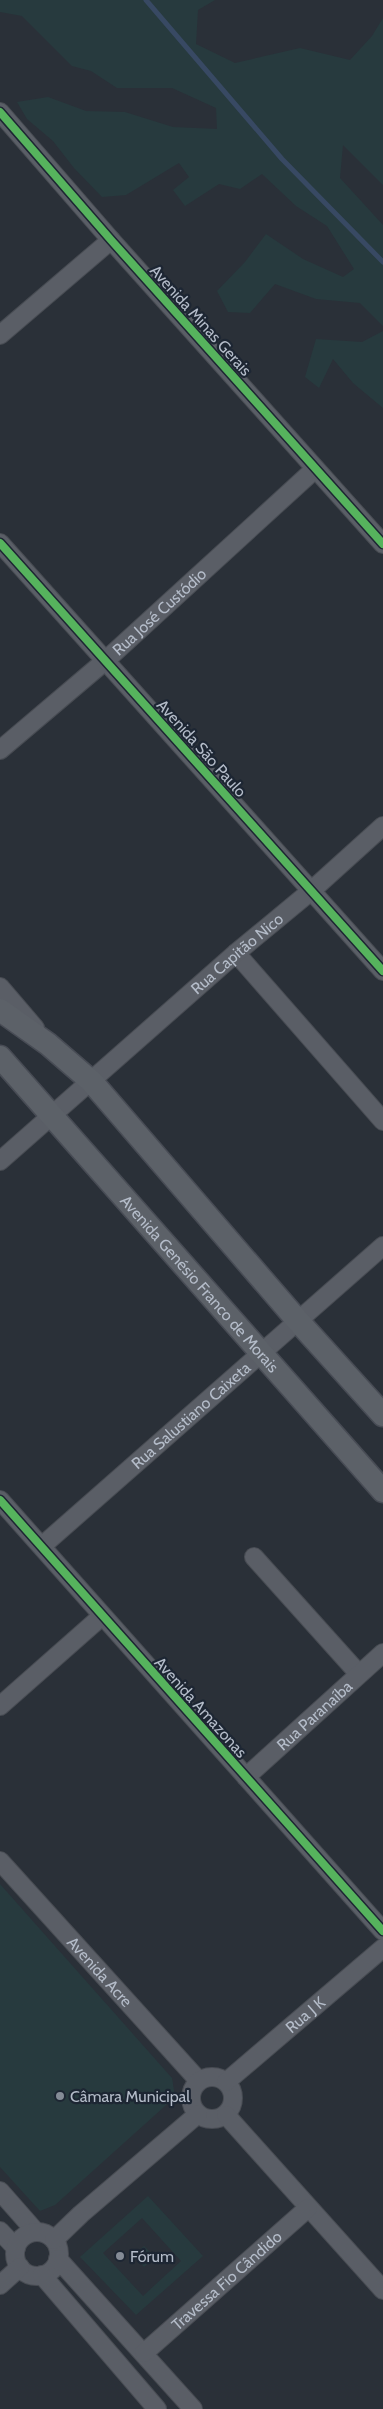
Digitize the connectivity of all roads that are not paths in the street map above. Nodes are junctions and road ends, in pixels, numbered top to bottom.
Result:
1 (0, 112) edge
2 (112, 240) junction
3 (0, 335) edge
4 (315, 469) junction
5 (0, 543) edge
6 (383, 544) edge
7 (105, 661) junction
8 (0, 750) edge
9 (383, 826) edge
10 (311, 891) junction
11 (236, 953) junction
12 (383, 971) edge
13 (0, 987) edge
14 (0, 1010) edge
15 (48, 1044) junction
16 (0, 1058) edge
17 (92, 1082) junction
18 (51, 1116) junction
19 (383, 1121) edge
20 (0, 1161) edge
21 (383, 1246) edge
22 (298, 1321) junction
23 (263, 1353) junction
24 (383, 1415) edge
25 (383, 1491) edge
26 (0, 1500) edge
27 (42, 1546) junction
28 (254, 1558) dead end
29 (102, 1616) junction
30 (383, 1653) edge
31 (359, 1674) junction
32 (0, 1706) edge
33 (246, 1777) junction
34 (0, 1860) edge
35 (383, 1931) edge
36 (383, 1948) edge
37 (199, 2081) junction
38 (226, 2082) junction
39 (198, 2114) junction
40 (226, 2115) junction
41 (0, 2191) edge
42 (308, 2208) junction
43 (0, 2231) edge
44 (36, 2232) junction
45 (54, 2240) junction
46 (16, 2248) junction
47 (58, 2259) junction
48 (20, 2267) junction
49 (42, 2275) junction
50 (0, 2285) edge
51 (383, 2290) edge
52 (144, 2353) junction
53 (157, 2409) edge
54 (193, 2409) edge

1 - 2 street, Avenida Minas Gerais
2 - 3 street
2 - 4 street, Avenida Minas Gerais
4 - 6 street, Avenida Minas Gerais
4 - 7 street, Rua José Custódio
5 - 7 street, Avenida São Paulo
7 - 8 street, Rua José Custódio
7 - 10 street, Avenida São Paulo
9 - 10 street, Rua Capitão Nico
10 - 11 street, Rua Capitão Nico
10 - 12 street, Avenida São Paulo
11 - 17 street, Rua Capitão Nico
11 - 19 street
13 - 15 street
14 - 15 main road
15 - 17 main road
16 - 18 main road, Avenida Genésio Franco de Morais
17 - 18 street
17 - 22 main road
18 - 20 street
18 - 23 main road, Avenida Genésio Franco de Morais
21 - 22 street, Rua Salustiano Caixeta
22 - 23 street, Rua Salustiano Caixeta
22 - 24 main road
23 - 25 main road, Avenida Genésio Franco de Morais
23 - 27 street, Rua Salustiano Caixeta
26 - 27 street, Avenida Amazonas
27 - 29 street, Avenida Amazonas
28 - 31 street
29 - 32 street
29 - 33 street, Avenida Amazonas
30 - 31 street, Rua Paranaíba
31 - 33 street, Rua Paranaíba
33 - 35 street, Avenida Amazonas
34 - 37 street, Avenida Acre
36 - 38 street, Rua J K
37 - 38 street
37 - 39 street
38 - 40 street
39 - 40 street
39 - 45 street
40 - 42 street
41 - 44 street
42 - 51 street
42 - 52 street, Travessa Fio Cândido
43 - 46 street
44 - 45 street
44 - 46 street
45 - 47 street
46 - 48 street
47 - 49 street
47 - 52 street
48 - 49 street
48 - 50 street
49 - 53 street
52 - 54 street

